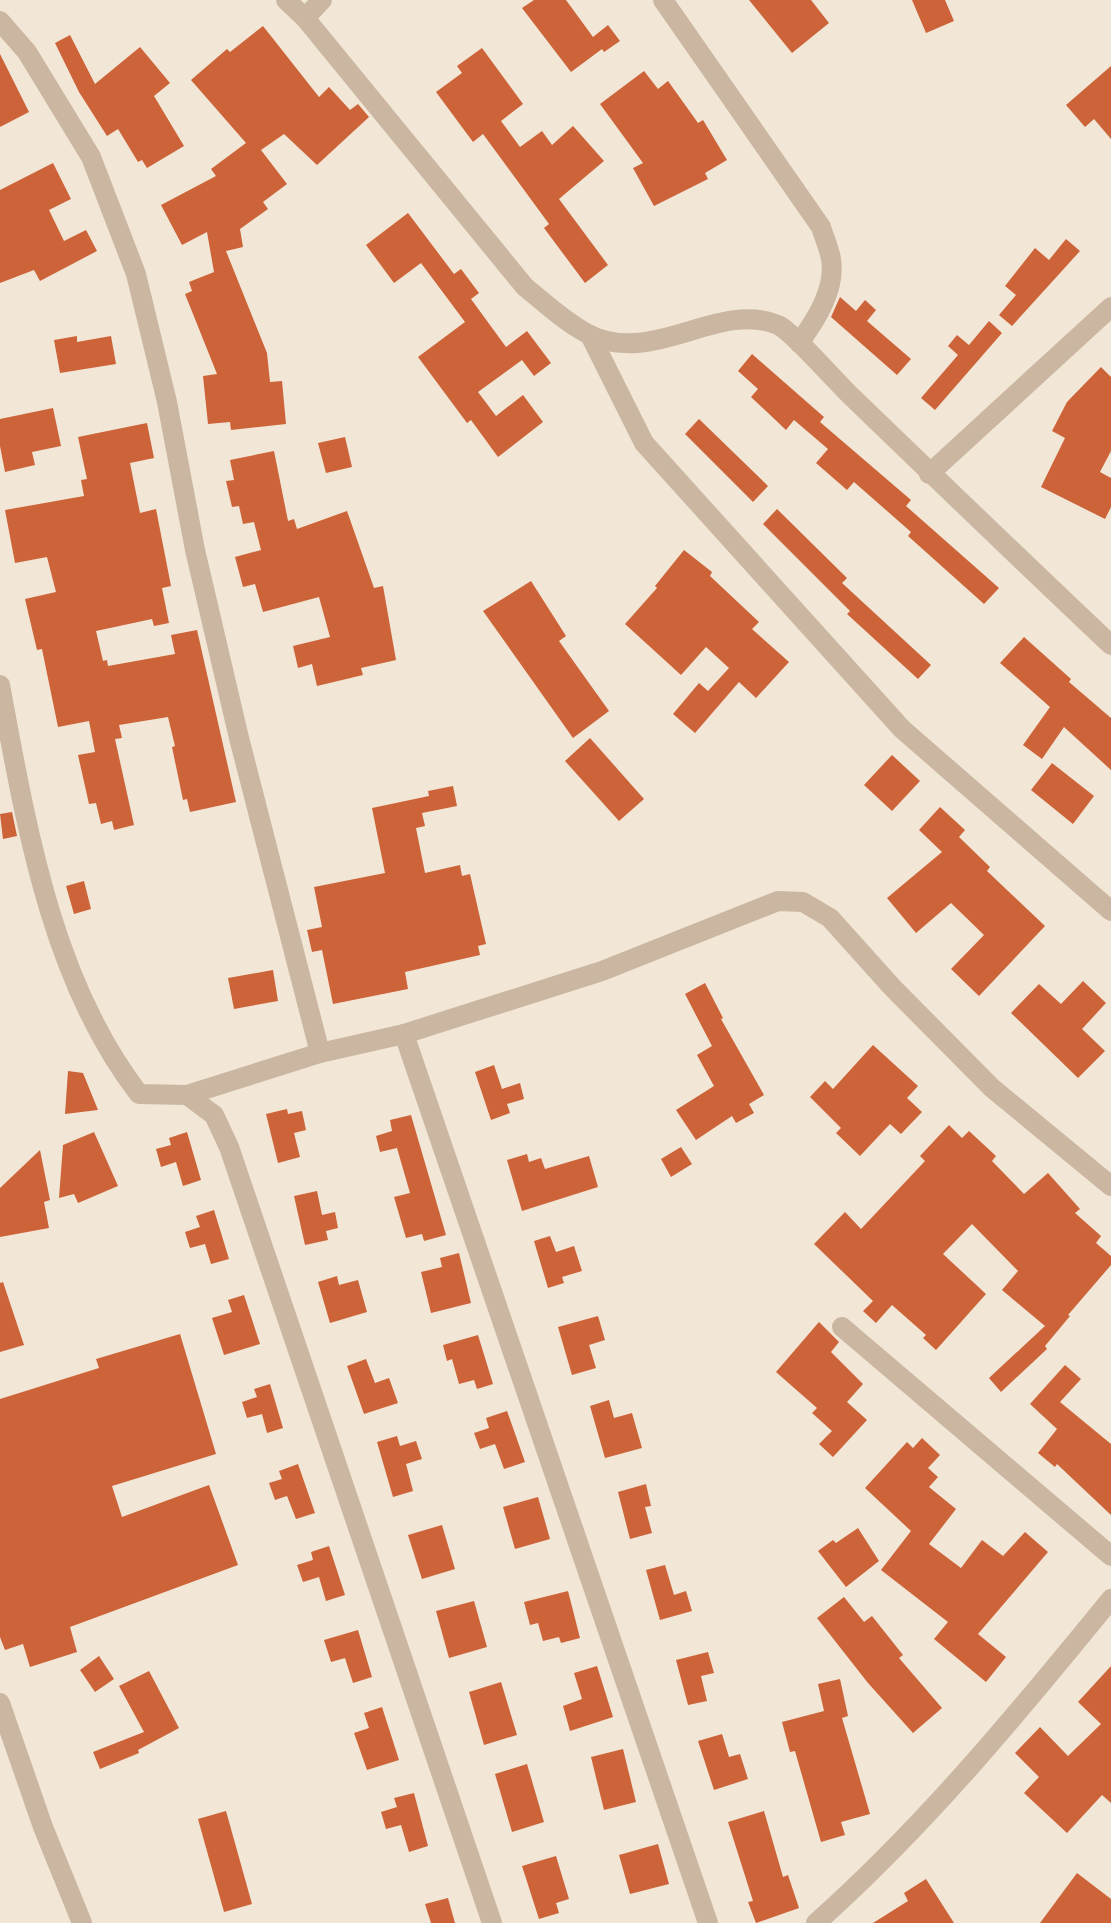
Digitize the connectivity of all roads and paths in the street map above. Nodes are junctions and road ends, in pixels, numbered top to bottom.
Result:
1 (286, 0) edge
2 (322, 0) edge
3 (663, 0) edge
4 (305, 18) junction
5 (0, 21) edge
6 (1111, 307) edge
7 (590, 335) junction
8 (799, 343) junction
9 (929, 474) junction
10 (1111, 645) edge
11 (0, 685) edge
12 (1111, 911) edge
13 (404, 1034) junction
14 (320, 1053) junction
15 (187, 1095) junction
16 (1111, 1186) edge
17 (842, 1327) dead end
18 (1111, 1556) edge
19 (1111, 1599) edge
20 (0, 1703) edge
21 (82, 1923) edge
22 (492, 1923) edge
23 (708, 1923) edge
24 (816, 1923) edge

1 - 4 street
2 - 4 street
3 - 8 street
4 - 7 street
5 - 14 street
6 - 9 street
7 - 8 street
7 - 12 street
8 - 9 street
9 - 10 street
11 - 15 street
13 - 14 street
13 - 16 street
13 - 23 street
14 - 15 street
15 - 22 street
17 - 18 street
19 - 24 street
20 - 21 street

